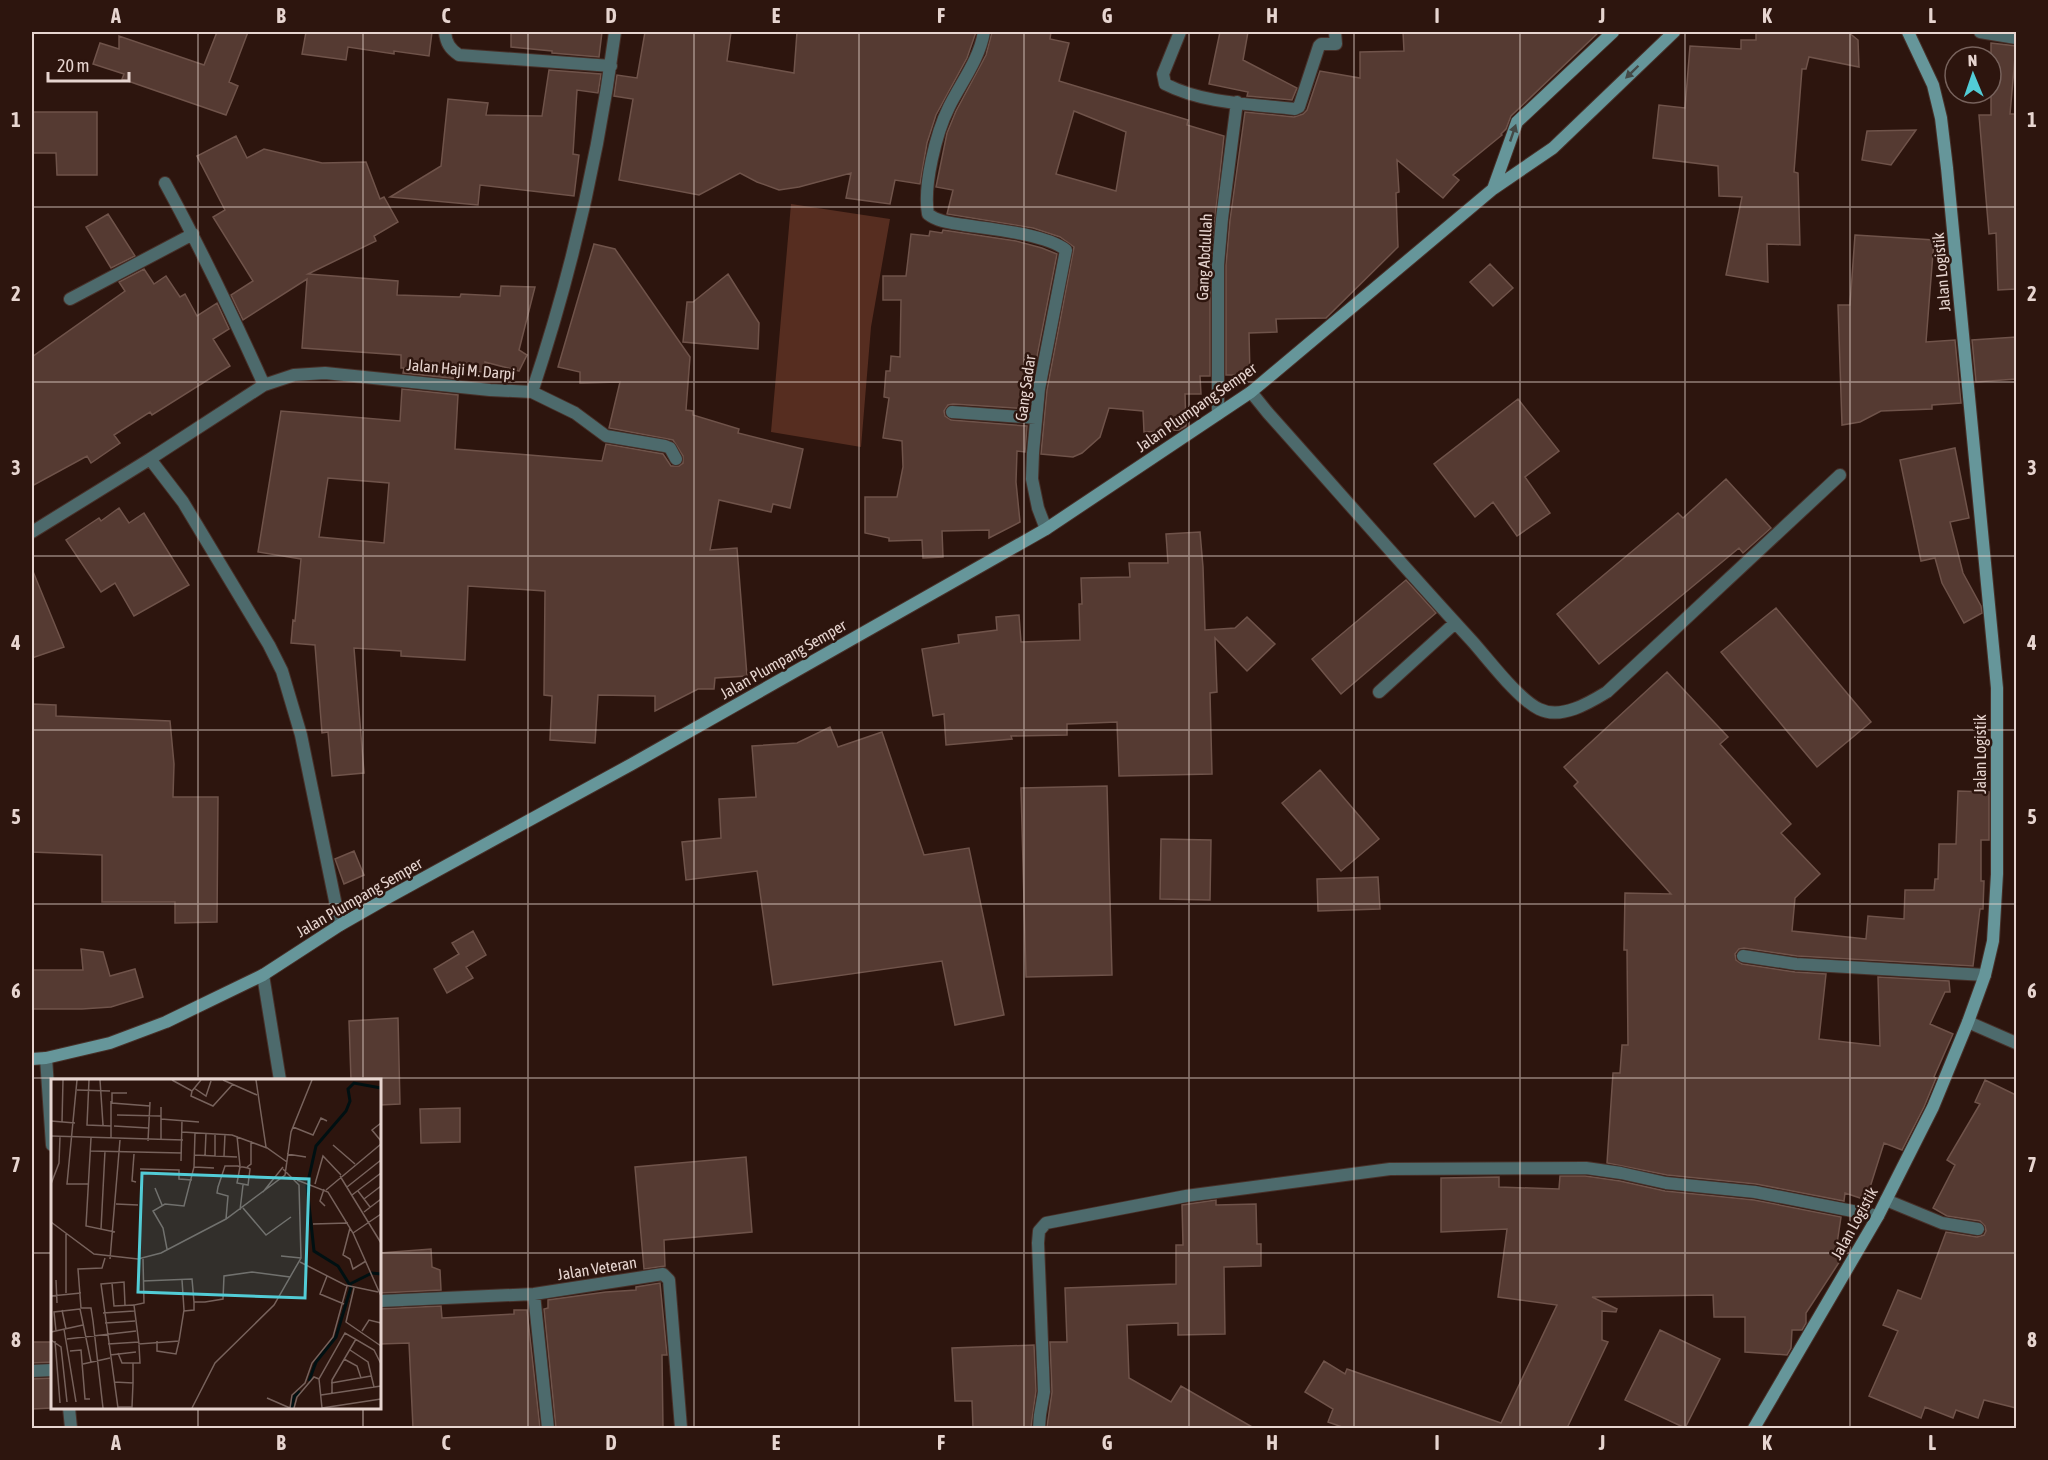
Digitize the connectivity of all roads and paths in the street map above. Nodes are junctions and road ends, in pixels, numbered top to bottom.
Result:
1 (445, 32) edge
2 (615, 32) edge
3 (984, 32) edge
4 (1180, 32) edge
5 (1335, 32) edge
6 (1613, 32) edge
7 (1674, 32) edge
8 (1908, 32) edge
9 (1980, 32) edge
10 (2014, 38) edge
11 (610, 66) junction
12 (1237, 102) junction
13 (165, 183) dead end
14 (1494, 189) junction
15 (193, 234) junction
16 (70, 299) dead end
17 (264, 385) junction
18 (532, 392) junction
19 (1251, 392) junction
20 (952, 412) dead end
21 (1218, 414) junction
22 (1036, 418) junction
23 (150, 459) junction
24 (676, 459) dead end
25 (1840, 475) dead end
26 (1046, 529) junction
27 (32, 532) edge
28 (1455, 623) junction
29 (1379, 692) dead end
30 (340, 925) junction
31 (1743, 956) dead end
32 (263, 975) junction
33 (1985, 975) junction
34 (1968, 1022) junction
35 (2016, 1043) edge
36 (46, 1058) junction
37 (32, 1059) edge
38 (280, 1079) edge
39 (51, 1130) edge
40 (1886, 1200) junction
41 (1878, 1216) junction
42 (1978, 1229) dead end
43 (534, 1294) junction
44 (381, 1301) edge
45 (51, 1370) edge
46 (32, 1371) edge
47 (69, 1409) edge
48 (71, 1428) edge
49 (548, 1428) edge
50 (681, 1428) edge
51 (1039, 1428) edge
52 (1754, 1428) edge

1 - 11 street
2 - 11 street, Jalan Haji M. Darpi
3 - 22 street, Gang Sadar
4 - 12 street
5 - 12 street
14 -> 6 main road
7 -> 14 main road, Jalan Plumpang Semper
8 - 33 main road, Jalan Logistik
9 - 10 street
11 - 18 street, Jalan Haji M. Darpi
12 - 21 street, Gang Abdullah
13 - 15 street
14 - 19 main road, Jalan Plumpang Semper
15 - 16 street
15 - 17 street
17 - 18 street, Jalan Haji M. Darpi
17 - 23 street, Jalan Haji M. Darpi
18 - 24 street
19 - 21 main road, Jalan Plumpang Semper
19 - 28 street
20 - 22 street
21 - 26 main road, Jalan Plumpang Semper
22 - 26 street, Gang Sadar
23 - 27 street, Jalan Haji M. Darpi
23 - 30 street
25 - 28 street
26 - 30 main road, Jalan Plumpang Semper
28 - 29 street
30 - 32 main road, Jalan Plumpang Semper
31 - 33 street
32 - 36 main road, Jalan Plumpang Semper
32 - 38 street
33 - 34 main road, Jalan Logistik
34 - 35 street
34 - 40 main road, Jalan Logistik
36 - 37 main road, Jalan Plumpang Semper
36 - 39 street
40 - 41 main road, Jalan Logistik
40 - 42 street
41 - 51 street
41 - 52 main road, Jalan Logistik
43 - 44 street, Jalan Veteran
43 - 49 street
43 - 50 street, Jalan Veteran
45 - 46 street
47 - 48 street

